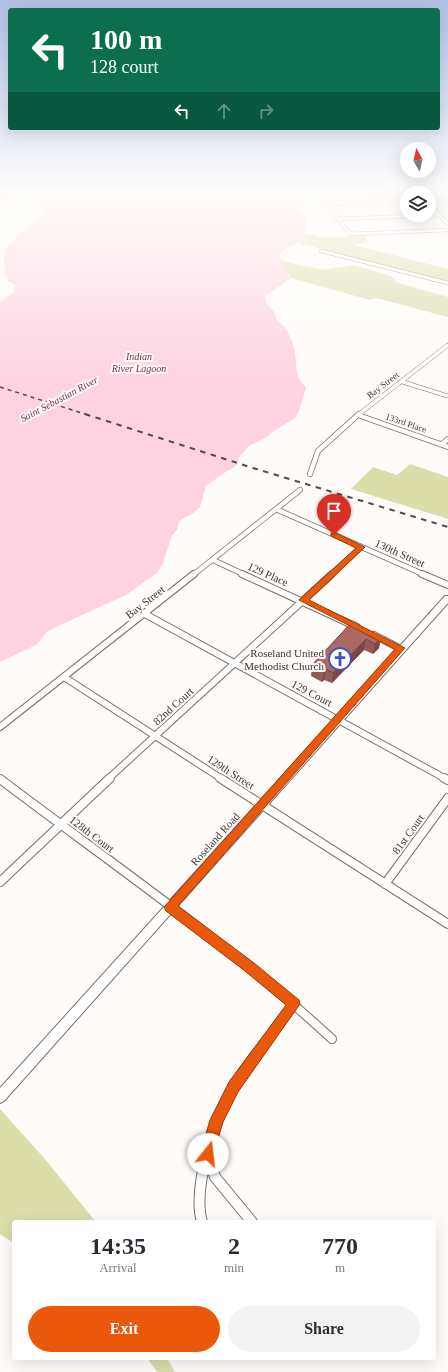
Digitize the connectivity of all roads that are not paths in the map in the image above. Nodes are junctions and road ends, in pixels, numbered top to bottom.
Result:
1 (341, 256) edge
2 (448, 283) edge
3 (448, 345) edge
4 (442, 350) junction
5 (448, 352) edge
6 (403, 382) junction
7 (448, 396) edge
8 (358, 415) junction
9 (448, 439) edge
10 (442, 444) junction
11 (448, 447) edge
12 (310, 474) dead end
13 (300, 490) dead end
14 (278, 510) junction
15 (361, 547) junction
16 (213, 560) junction
17 (448, 585) edge
18 (448, 598) edge
19 (303, 600) junction
20 (145, 614) junction
21 (401, 648) junction
22 (235, 664) junction
23 (64, 677) junction
24 (338, 719) junction
25 (0, 727) edge
26 (156, 736) junction
27 (0, 779) edge
28 (448, 780) edge
29 (448, 798) edge
30 (262, 805) junction
31 (60, 824) junction
32 (0, 882) edge
33 (385, 884) junction
34 (170, 907) junction
35 (448, 924) edge
36 (294, 1004) junction
37 (332, 1039) dead end
38 (0, 1097) edge
39 (208, 1154) junction
40 (201, 1220) edge
41 (250, 1220) edge

1 - 2 street
3 - 4 street, Bay Street
4 - 5 street
4 - 6 street, Bay Street
6 - 7 street
6 - 8 street, Bay Street
8 - 10 street, 133rd Place
8 - 12 street, Bay Street
9 - 10 street
10 - 11 street, 133rd Place
13 - 14 street, Bay Street
14 - 15 street, 130th Street
14 - 16 street, Bay Street
15 - 17 street, 130th Street
15 - 19 street, 82nd Court
16 - 19 street, 129 Place
16 - 20 street, Bay Street
18 - 21 main road, Roseland Road
19 - 21 street, 129 Place
19 - 22 street, 82nd Court
20 - 22 street, 129 Court
20 - 23 street, Bay Street
21 - 24 main road, Roseland Road
22 - 24 street, 129 Court
22 - 26 street, 82nd Court
23 - 25 street, Bay Street
23 - 26 street, 129th Street
24 - 28 street, 129 Court
24 - 30 main road, Roseland Road
26 - 30 street, 129th Street
26 - 31 street, 82nd Court
27 - 31 street, 128th Court
29 - 33 street, 81st Court
30 - 33 street, 129th Street
30 - 34 main road, Roseland Road
31 - 32 street, 82nd Court
31 - 34 street, 128th Court
33 - 35 street, 129th Street
34 - 36 street, 128th Court
34 - 38 main road, Roseland Road
36 - 37 street, 128th Court
36 - 39 street
39 - 40 street
39 - 41 street

